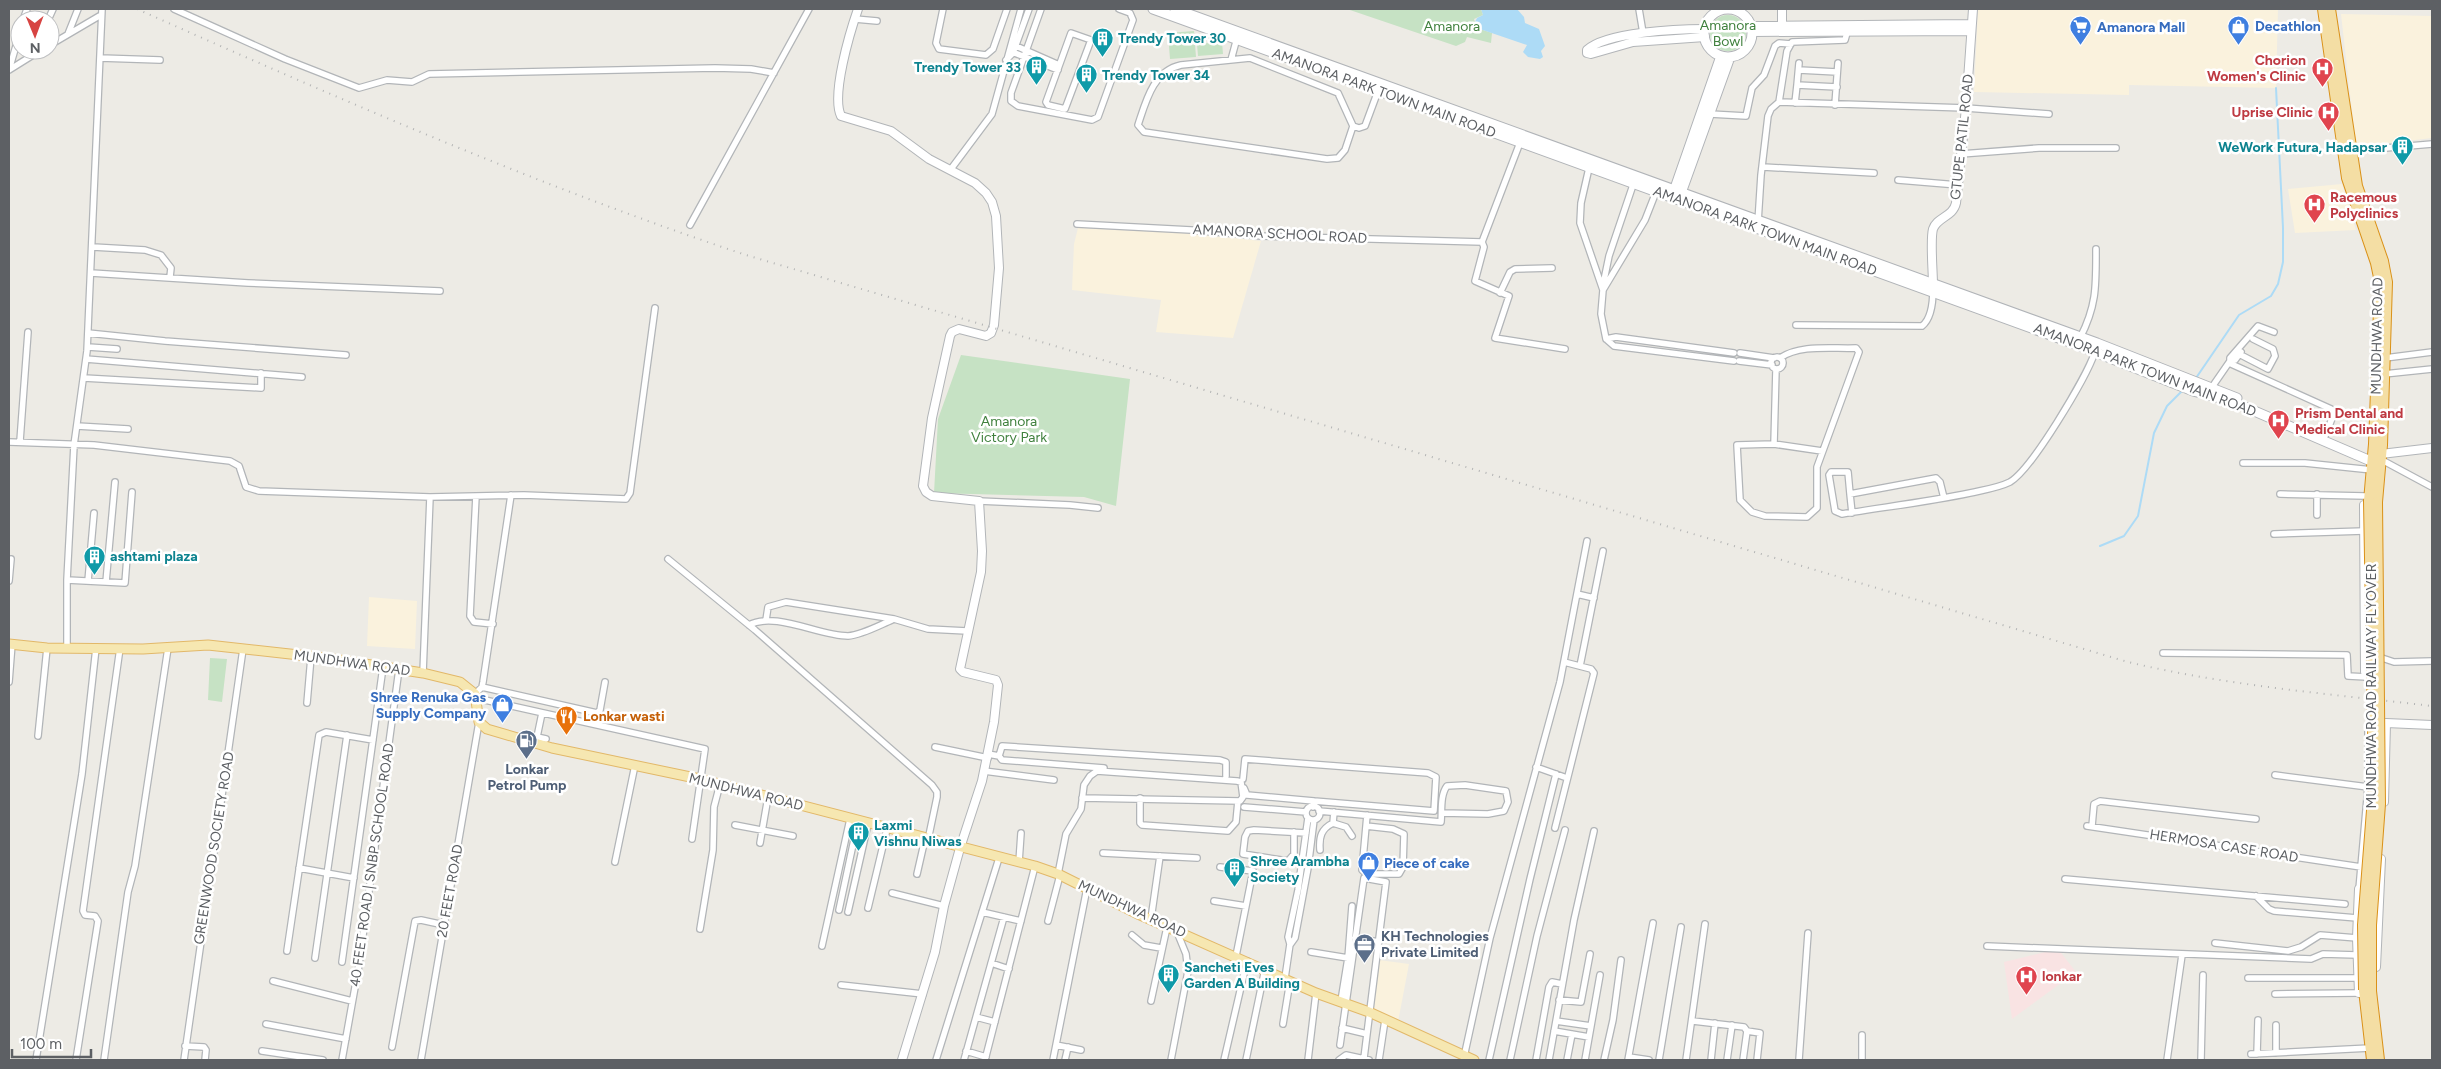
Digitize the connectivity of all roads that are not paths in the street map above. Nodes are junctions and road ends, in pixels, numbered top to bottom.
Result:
1 (78, 9) edge
2 (174, 9) edge
3 (809, 9) edge
4 (858, 9) edge
5 (943, 9) edge
6 (1021, 9) edge
7 (1029, 9) edge
8 (1041, 9) edge
9 (1119, 9) edge
10 (1153, 9) edge
11 (1175, 9) edge
12 (1639, 9) edge
13 (1731, 9) edge
14 (1782, 9) edge
15 (1973, 9) edge
16 (2323, 9) edge
17 (2330, 9) edge
18 (1006, 11) edge
19 (102, 12) edge
20 (855, 18) junction
21 (1017, 18) junction
22 (876, 21) dead end
23 (1971, 28) junction
24 (1752, 29) junction
25 (1782, 30) junction
26 (1643, 33) junction
27 (1705, 33) junction
28 (1815, 33) junction
29 (68, 34) junction
30 (1238, 36) junction
31 (60, 39) edge
32 (1791, 44) junction
33 (1016, 46) junction
34 (1010, 52) junction
35 (1025, 54) junction
36 (1726, 57) junction
37 (100, 58) junction
38 (23, 60) edge
39 (160, 60) dead end
40 (1231, 60) junction
41 (1838, 62) dead end
42 (1800, 63) dead end
43 (1058, 67) junction
44 (9, 70) edge
45 (1799, 70) junction
46 (1838, 72) junction
47 (774, 73) junction
48 (1796, 85) junction
49 (1836, 87) junction
50 (1378, 91) junction
51 (1779, 102) junction
52 (1795, 103) junction
53 (1835, 105) junction
54 (1966, 108) junction
55 (1710, 114) junction
56 (2049, 114) dead end
57 (1352, 126) junction
58 (1521, 139) junction
59 (2432, 144) edge
60 (2116, 148) dead end
61 (2347, 151) junction
62 (1961, 154) junction
63 (1762, 167) junction
64 (1589, 168) junction
65 (951, 169) junction
66 (1874, 173) dead end
67 (1635, 180) junction
68 (1898, 180) dead end
69 (1958, 185) junction
70 (1656, 192) junction
71 (1678, 192) junction
72 (1077, 224) dead end
73 (690, 225) dead end
74 (1758, 225) junction
75 (1482, 242) junction
76 (92, 247) junction
77 (2096, 249) dead end
78 (1552, 268) dead end
79 (2381, 268) junction
80 (91, 273) junction
81 (170, 277) junction
82 (1933, 289) junction
83 (1603, 290) junction
84 (440, 291) dead end
85 (1500, 292) junction
86 (655, 308) dead end
87 (1796, 325) dead end
88 (28, 332) dead end
89 (2274, 332) dead end
90 (88, 333) junction
91 (1606, 339) junction
92 (2253, 339) dead end
93 (2078, 341) junction
94 (88, 347) junction
95 (117, 349) dead end
96 (1565, 349) dead end
97 (2096, 350) junction
98 (2432, 352) edge
99 (1738, 353) junction
100 (346, 355) dead end
101 (2114, 355) junction
102 (1774, 358) junction
103 (2385, 358) junction
104 (86, 359) junction
105 (1738, 361) junction
106 (2230, 362) junction
107 (1772, 366) junction
108 (2432, 369) edge
109 (262, 373) junction
110 (2384, 374) junction
111 (302, 377) dead end
112 (84, 378) junction
113 (2212, 387) junction
114 (77, 426) junction
115 (128, 429) dead end
116 (2325, 436) junction
117 (20, 441) junction
118 (9, 442) edge
119 (1774, 444) junction
120 (74, 445) junction
121 (2432, 448) edge
122 (1822, 451) junction
123 (2376, 460) junction
124 (2243, 463) dead end
125 (115, 482) dead end
126 (2432, 487) edge
127 (132, 492) dead end
128 (1850, 494) junction
129 (2280, 494) dead end
130 (2317, 494) junction
131 (511, 495) junction
132 (2372, 495) junction
133 (476, 496) junction
134 (430, 497) junction
135 (1944, 498) junction
136 (979, 501) junction
137 (1098, 508) dead end
138 (94, 513) dead end
139 (1852, 513) junction
140 (2317, 515) dead end
141 (2364, 531) junction
142 (2274, 534) dead end
143 (1587, 541) dead end
144 (1603, 551) dead end
145 (11, 559) dead end
146 (668, 559) dead end
147 (2364, 574) junction
148 (2382, 574) junction
149 (67, 580) junction
150 (9, 581) edge
151 (88, 581) junction
152 (106, 582) junction
153 (1577, 594) junction
154 (1594, 598) junction
155 (894, 619) junction
156 (766, 620) junction
157 (493, 624) junction
158 (750, 625) junction
159 (967, 631) junction
160 (10, 644) edge
161 (47, 648) junction
162 (66, 648) junction
163 (96, 648) junction
164 (120, 648) junction
165 (168, 648) junction
166 (243, 649) junction
167 (2163, 653) dead end
168 (311, 657) junction
169 (2382, 658) junction
170 (2432, 661) edge
171 (1564, 662) junction
172 (1580, 666) junction
173 (383, 667) junction
174 (399, 669) junction
175 (422, 673) junction
176 (2367, 677) junction
177 (9, 682) edge
178 (605, 682) dead end
179 (478, 693) junction
180 (307, 703) dead end
181 (542, 713) junction
182 (479, 722) junction
183 (2432, 725) edge
184 (2368, 727) dead end
185 (347, 735) junction
186 (38, 736) dead end
187 (546, 739) dead end
188 (374, 740) junction
189 (934, 748) dead end
190 (988, 756) junction
191 (999, 756) junction
192 (635, 765) junction
193 (1536, 767) junction
194 (984, 772) junction
195 (1556, 774) junction
196 (2275, 775) dead end
197 (1226, 776) junction
198 (1567, 778) junction
199 (700, 779) junction
200 (1243, 779) junction
201 (1054, 780) dead end
202 (720, 784) junction
203 (2368, 787) junction
204 (768, 797) junction
205 (1082, 798) junction
206 (1140, 798) junction
207 (1238, 801) junction
208 (1314, 804) junction
209 (1244, 807) dead end
210 (1319, 812) junction
211 (1334, 812) junction
212 (1442, 813) junction
213 (1367, 815) junction
214 (1309, 817) junction
215 (2256, 818) dead end
216 (854, 820) junction
217 (1333, 823) junction
218 (868, 824) junction
219 (735, 825) dead end
220 (1366, 826) junction
221 (1555, 828) dead end
222 (887, 829) junction
223 (762, 830) junction
224 (1565, 830) dead end
225 (1594, 831) dead end
226 (1294, 832) junction
227 (1021, 833) dead end
228 (1306, 833) junction
229 (793, 836) dead end
230 (1352, 836) dead end
231 (692, 839) dead end
232 (927, 839) junction
233 (760, 843) dead end
234 (960, 848) junction
235 (1320, 850) dead end
236 (1103, 853) dead end
237 (1160, 856) junction
238 (999, 858) junction
239 (1197, 858) dead end
240 (615, 862) dead end
241 (1019, 862) junction
242 (1035, 866) junction
243 (1220, 866) dead end
244 (2361, 866) junction
245 (299, 868) junction
246 (327, 873) junction
247 (917, 874) dead end
248 (1059, 875) junction
249 (354, 878) junction
250 (2065, 879) dead end
251 (1087, 888) junction
252 (2360, 889) junction
253 (2379, 890) junction
254 (892, 893) dead end
255 (2256, 896) junction
256 (1214, 901) dead end
257 (2345, 904) dead end
258 (944, 906) junction
259 (1246, 906) junction
260 (1352, 906) dead end
261 (868, 908) dead end
262 (839, 910) dead end
263 (848, 912) dead end
264 (982, 912) junction
265 (1004, 917) junction
266 (2357, 918) junction
267 (1151, 919) junction
268 (1021, 921) junction
269 (1048, 921) dead end
270 (1653, 923) dead end
271 (1705, 924) dead end
272 (444, 925) junction
273 (1167, 926) junction
274 (1680, 927) dead end
275 (700, 929) dead end
276 (1177, 932) junction
277 (1808, 933) dead end
278 (1132, 935) dead end
279 (1355, 938) junction
280 (2357, 938) junction
281 (1379, 942) junction
282 (2215, 943) dead end
283 (1290, 944) junction
284 (822, 946) dead end
285 (1987, 946) dead end
286 (1161, 948) junction
287 (287, 951) dead end
288 (1311, 952) dead end
289 (1590, 954) dead end
290 (2182, 955) junction
291 (2358, 955) junction
292 (1236, 956) junction
293 (315, 958) dead end
294 (1348, 958) junction
295 (1621, 960) dead end
296 (1247, 961) junction
297 (342, 962) dead end
298 (991, 964) junction
299 (1008, 969) junction
300 (1265, 969) junction
301 (1600, 975) dead end
302 (2203, 975) dead end
303 (2248, 978) dead end
304 (2358, 978) junction
305 (273, 980) dead end
306 (1287, 980) junction
307 (1562, 984) junction
308 (841, 985) dead end
309 (1316, 993) junction
310 (923, 994) junction
311 (2275, 994) dead end
312 (2366, 995) junction
313 (1559, 1000) junction
314 (352, 1001) junction
315 (1150, 1001) dead end
316 (1343, 1003) junction
317 (1369, 1012) junction
318 (976, 1017) junction
319 (1385, 1020) junction
320 (2258, 1020) dead end
321 (1556, 1021) junction
322 (1693, 1021) junction
323 (995, 1022) junction
324 (1715, 1023) junction
325 (266, 1024) dead end
326 (1283, 1024) dead end
327 (1732, 1025) junction
328 (2276, 1025) dead end
329 (1591, 1026) junction
330 (1342, 1028) junction
331 (1554, 1031) junction
332 (1747, 1031) junction
333 (1367, 1034) junction
334 (1572, 1034) junction
335 (1862, 1035) dead end
336 (1589, 1037) junction
337 (346, 1039) junction
338 (1056, 1045) junction
339 (1340, 1045) dead end
340 (185, 1046) junction
341 (392, 1047) dead end
342 (1068, 1047) junction
343 (2370, 1048) junction
344 (1082, 1050) dead end
345 (262, 1051) dead end
346 (966, 1051) junction
347 (2276, 1053) junction
348 (1464, 1057) junction
349 (986, 1059) edge
350 (1366, 1059) edge
351 (1629, 1059) edge
352 (36, 1060) edge
353 (76, 1060) edge
354 (104, 1060) edge
355 (184, 1060) edge
356 (205, 1060) edge
357 (322, 1060) edge
358 (342, 1060) edge
359 (421, 1060) edge
360 (902, 1060) edge
361 (936, 1060) edge
362 (964, 1060) edge
363 (1053, 1060) edge
364 (1065, 1060) edge
365 (1171, 1060) edge
366 (1224, 1060) edge
367 (1246, 1060) edge
368 (1308, 1060) edge
369 (1340, 1060) edge
370 (1379, 1060) edge
371 (1474, 1060) edge
372 (1489, 1060) edge
373 (1510, 1060) edge
374 (1536, 1060) edge
375 (1549, 1060) edge
376 (1568, 1060) edge
377 (1584, 1060) edge
378 (1604, 1060) edge
379 (1649, 1060) edge
380 (1659, 1060) edge
381 (1686, 1060) edge
382 (1711, 1060) edge
383 (1727, 1060) edge
384 (1742, 1060) edge
385 (1757, 1060) edge
386 (1799, 1060) edge
387 (1862, 1060) edge
388 (2167, 1060) edge
389 (2201, 1060) edge
390 (2372, 1060) edge
391 (2379, 1060) edge

1 - 29 street
2 - 47 street
3 - 47 street
4 - 20 street
5 - 18 street
6 - 21 street
7 - 33 street
8 - 35 street
9 - 35 street
10 - 30 main road, AMANORA PARK TOWN MAIN ROAD
11 - 30 main road, AMANORA PARK TOWN MAIN ROAD
12 - 26 street
13 - 24 main road
13 - 27 main road
14 - 25 street
15 - 23 street, GTUPE PATIL ROAD
16 - 61 highway, MUNDHWA ROAD
17 - 61 highway, MUNDHWA ROAD
18 - 21 street
19 - 29 street
19 - 37 street
20 - 22 street
20 - 65 street
21 - 34 street
23 - 28 street
23 - 54 street, GTUPE PATIL ROAD
24 - 25 street
24 - 36 main road
25 - 28 street
26 - 27 street
26 - 27 street
27 - 36 main road
28 - 32 street
29 - 31 street
30 - 40 street
30 - 50 main road, AMANORA PARK TOWN MAIN ROAD
30 - 58 main road, AMANORA PARK TOWN MAIN ROAD
32 - 51 street
32 - 55 street
33 - 34 street
33 - 35 street
34 - 35 street
34 - 65 street
35 - 43 street
36 - 55 main road
36 - 71 main road
37 - 39 street
37 - 76 street
38 - 44 street
40 - 57 street
40 - 57 street
41 - 46 street
42 - 45 street
43 - 43 street
45 - 46 street
45 - 48 street
46 - 49 street
47 - 73 street
48 - 49 street
48 - 52 street
49 - 53 street
50 - 57 street
50 - 58 main road, AMANORA PARK TOWN MAIN ROAD
51 - 52 street
51 - 63 street
52 - 53 street
53 - 54 street
54 - 56 street
54 - 62 street, GTUPE PATIL ROAD
55 - 71 main road
58 - 64 main road, AMANORA PARK TOWN MAIN ROAD
58 - 67 main road, AMANORA PARK TOWN MAIN ROAD
58 - 75 street
59 - 61 street
60 - 62 street
61 - 79 highway, MUNDHWA ROAD
62 - 69 street, GTUPE PATIL ROAD
63 - 66 street
63 - 74 street
64 - 67 main road, AMANORA PARK TOWN MAIN ROAD
64 - 83 street
65 - 136 street
67 - 70 main road, AMANORA PARK TOWN MAIN ROAD
67 - 71 main road, AMANORA PARK TOWN MAIN ROAD
67 - 83 street
68 - 69 street
69 - 82 street, GTUPE PATIL ROAD
70 - 74 main road, AMANORA PARK TOWN MAIN ROAD
70 - 83 street
71 - 74 main road, AMANORA PARK TOWN MAIN ROAD
72 - 75 street, AMANORA SCHOOL ROAD
74 - 82 main road, AMANORA PARK TOWN MAIN ROAD
75 - 85 street
76 - 80 street
76 - 81 street
77 - 93 street
78 - 85 street
79 - 103 highway, MUNDHWA ROAD
79 - 123 highway, MUNDHWA ROAD
80 - 81 street
80 - 90 street
81 - 84 street
82 - 87 street
82 - 93 main road, AMANORA PARK TOWN MAIN ROAD
83 - 91 street
85 - 96 street
86 - 131 street
88 - 117 street
89 - 106 street
90 - 94 street
90 - 100 street
91 - 99 street
91 - 105 street
92 - 106 street
93 - 97 main road, AMANORA PARK TOWN MAIN ROAD
94 - 95 street
94 - 104 street
97 - 101 main road, AMANORA PARK TOWN MAIN ROAD
97 - 135 street
98 - 103 street
99 - 102 street
99 - 105 street
101 - 113 main road, AMANORA PARK TOWN MAIN ROAD
101 - 123 main road, AMANORA PARK TOWN MAIN ROAD
102 - 107 street
102 - 107 street
102 - 122 street
103 - 110 highway, MUNDHWA ROAD
104 - 109 street
104 - 112 street
105 - 107 street
106 - 113 street
106 - 116 street
107 - 119 street
108 - 110 street
109 - 111 street
109 - 112 street
110 - 123 highway, MUNDHWA ROAD
112 - 114 street
113 - 116 main road, AMANORA PARK TOWN MAIN ROAD
114 - 115 street
114 - 120 street
116 - 123 main road, AMANORA PARK TOWN MAIN ROAD
117 - 118 street
117 - 120 street
119 - 122 street
119 - 122 street
120 - 134 street
120 - 149 street
121 - 123 street
123 - 124 street
123 - 126 street
123 - 132 highway, MUNDHWA ROAD
125 - 152 street
127 - 152 street
128 - 135 street
128 - 139 street
128 - 139 street
129 - 130 street
130 - 132 street
130 - 140 street
131 - 133 street
131 - 157 street
132 - 141 street
132 - 148 street
132 - 312 highway, MUNDHWA ROAD RAILWAY FLYOVER, bridge
133 - 134 street
133 - 157 street
134 - 175 street
135 - 139 street
136 - 137 street
136 - 159 street
138 - 151 street
141 - 142 street
141 - 147 street
143 - 153 street
144 - 154 street
145 - 150 street
146 - 158 street
147 - 148 street
147 - 176 street
148 - 169 street
149 - 151 street
149 - 162 street
151 - 152 street
153 - 154 street
153 - 171 street
154 - 172 street
155 - 156 street
155 - 156 street
155 - 159 street
156 - 158 street
157 - 179 street
158 - 232 street
159 - 190 street
160 - 161 main road, MUNDHWA ROAD
160 - 177 street
161 - 162 main road, MUNDHWA ROAD
161 - 186 street
162 - 163 main road, MUNDHWA ROAD
163 - 164 main road, MUNDHWA ROAD
163 - 352 street
164 - 165 main road, MUNDHWA ROAD
164 - 353 street
165 - 166 main road, MUNDHWA ROAD
165 - 354 street
166 - 168 main road, MUNDHWA ROAD
166 - 340 street, GREENWOOD SOCIETY ROAD
167 - 176 street
168 - 173 main road, MUNDHWA ROAD
168 - 180 street
169 - 170 street
169 - 176 street
171 - 172 street
171 - 193 street
172 - 198 street
173 - 174 main road, MUNDHWA ROAD
173 - 188 street
174 - 175 main road, MUNDHWA ROAD
174 - 314 street, 40 FEET ROAD | SNBP SCHOOL ROAD
175 - 179 main road, MUNDHWA ROAD
178 - 179 street
179 - 181 street
179 - 182 main road
181 - 187 street
181 - 199 street
182 - 192 main road, MUNDHWA ROAD
182 - 272 street, 20 FEET ROAD
183 - 253 street
184 - 203 street
185 - 188 street
185 - 245 street
185 - 246 street
188 - 249 street
189 - 190 street
190 - 191 street
190 - 194 street
191 - 197 street
191 - 197 street
192 - 199 main road, MUNDHWA ROAD
192 - 240 street
193 - 195 street
193 - 348 street
194 - 201 street
194 - 234 street
195 - 198 street
195 - 372 street
196 - 203 street
197 - 200 street
198 - 221 street
199 - 202 main road, MUNDHWA ROAD
199 - 231 street
200 - 208 street
200 - 208 street
202 - 204 main road, MUNDHWA ROAD
202 - 275 street
203 - 244 street
204 - 216 main road, MUNDHWA ROAD
204 - 223 street
205 - 206 street
205 - 207 street
205 - 248 street
206 - 207 street
206 - 207 street
208 - 210 street
208 - 214 street
209 - 214 street
210 - 211 street
210 - 214 street
211 - 213 street
211 - 217 street
212 - 212 street
212 - 213 street
213 - 220 street
214 - 228 street
214 - 283 street
215 - 244 street, HERMOSA CASE ROAD
216 - 218 main road, MUNDHWA ROAD
216 - 262 street
216 - 284 street
217 - 230 street
217 - 235 street
218 - 222 main road, MUNDHWA ROAD
218 - 263 street
219 - 223 street
220 - 220 street
222 - 232 main road, MUNDHWA ROAD
222 - 261 street
223 - 229 street
223 - 233 street
224 - 373 street
225 - 307 street
226 - 226 street
226 - 228 street
227 - 241 street
228 - 283 street
232 - 234 main road, MUNDHWA ROAD
232 - 247 street
234 - 238 main road, MUNDHWA ROAD
234 - 258 street
236 - 237 street
237 - 239 street
237 - 267 street
238 - 241 main road, MUNDHWA ROAD
238 - 264 street
241 - 242 main road, MUNDHWA ROAD
242 - 248 main road, MUNDHWA ROAD
242 - 268 street
243 - 259 street
244 - 252 street
245 - 246 street
245 - 287 street
246 - 249 street
246 - 293 street
248 - 251 main road, MUNDHWA ROAD
248 - 269 street
249 - 297 street
250 - 255 street
251 - 267 main road, MUNDHWA ROAD
251 - 338 street
252 - 253 street
252 - 266 street
253 - 312 street
254 - 258 street
255 - 257 street
255 - 266 street
256 - 259 street
258 - 310 street
259 - 292 street
260 - 294 street
264 - 265 street
264 - 361 street
265 - 268 street
265 - 298 street
266 - 280 street
267 - 273 main road, MUNDHWA ROAD
268 - 299 street
270 - 351 street
271 - 322 street
272 - 341 street
272 - 359 street, 20 FEET ROAD
273 - 276 main road, MUNDHWA ROAD
273 - 286 street
274 - 380 street
276 - 292 main road, MUNDHWA ROAD
276 - 365 street
277 - 386 street
278 - 286 street
279 - 281 street
279 - 281 street
279 - 316 street
280 - 282 street
280 - 291 street
281 - 317 street
283 - 306 street
285 - 290 street
286 - 315 street
288 - 294 street
289 - 313 street
290 - 291 street
290 - 388 street
291 - 304 street
292 - 296 main road, MUNDHWA ROAD
294 - 316 street
295 - 378 street
296 - 300 main road, MUNDHWA ROAD
296 - 366 street
298 - 299 street
298 - 318 street
299 - 323 street
300 - 306 main road, MUNDHWA ROAD
300 - 367 street
301 - 329 street
302 - 389 street
303 - 304 street
304 - 312 street
305 - 314 street
306 - 309 main road, MUNDHWA ROAD
306 - 326 street
307 - 313 street
307 - 374 street
308 - 310 street
309 - 316 main road, MUNDHWA ROAD
309 - 368 street
310 - 360 street
311 - 312 street
312 - 343 highway
312 - 391 highway
313 - 321 street
314 - 337 street, 40 FEET ROAD | SNBP SCHOOL ROAD
316 - 317 main road, MUNDHWA ROAD
316 - 330 street
317 - 319 main road, MUNDHWA ROAD
317 - 333 street
318 - 323 street
318 - 346 street
319 - 348 main road, MUNDHWA ROAD
319 - 370 street
320 - 347 street
321 - 329 street
321 - 331 street
322 - 324 street
322 - 381 street
323 - 349 street
324 - 327 street
324 - 382 street
325 - 337 street
327 - 332 street
327 - 383 street
328 - 347 street
329 - 336 street
330 - 333 street
330 - 339 street
331 - 334 street
331 - 375 street
332 - 384 street
332 - 385 street
333 - 350 street
334 - 336 street
334 - 376 street
335 - 387 street
336 - 377 street
337 - 358 street, 40 FEET ROAD | SNBP SCHOOL ROAD
338 - 342 street
338 - 363 street
340 - 355 street, GREENWOOD SOCIETY ROAD
340 - 356 street
342 - 344 street
342 - 364 street
343 - 347 street
343 - 390 highway
345 - 357 street
346 - 349 street
346 - 362 street
348 - 371 main road, MUNDHWA ROAD
350 - 369 street
351 - 379 street

